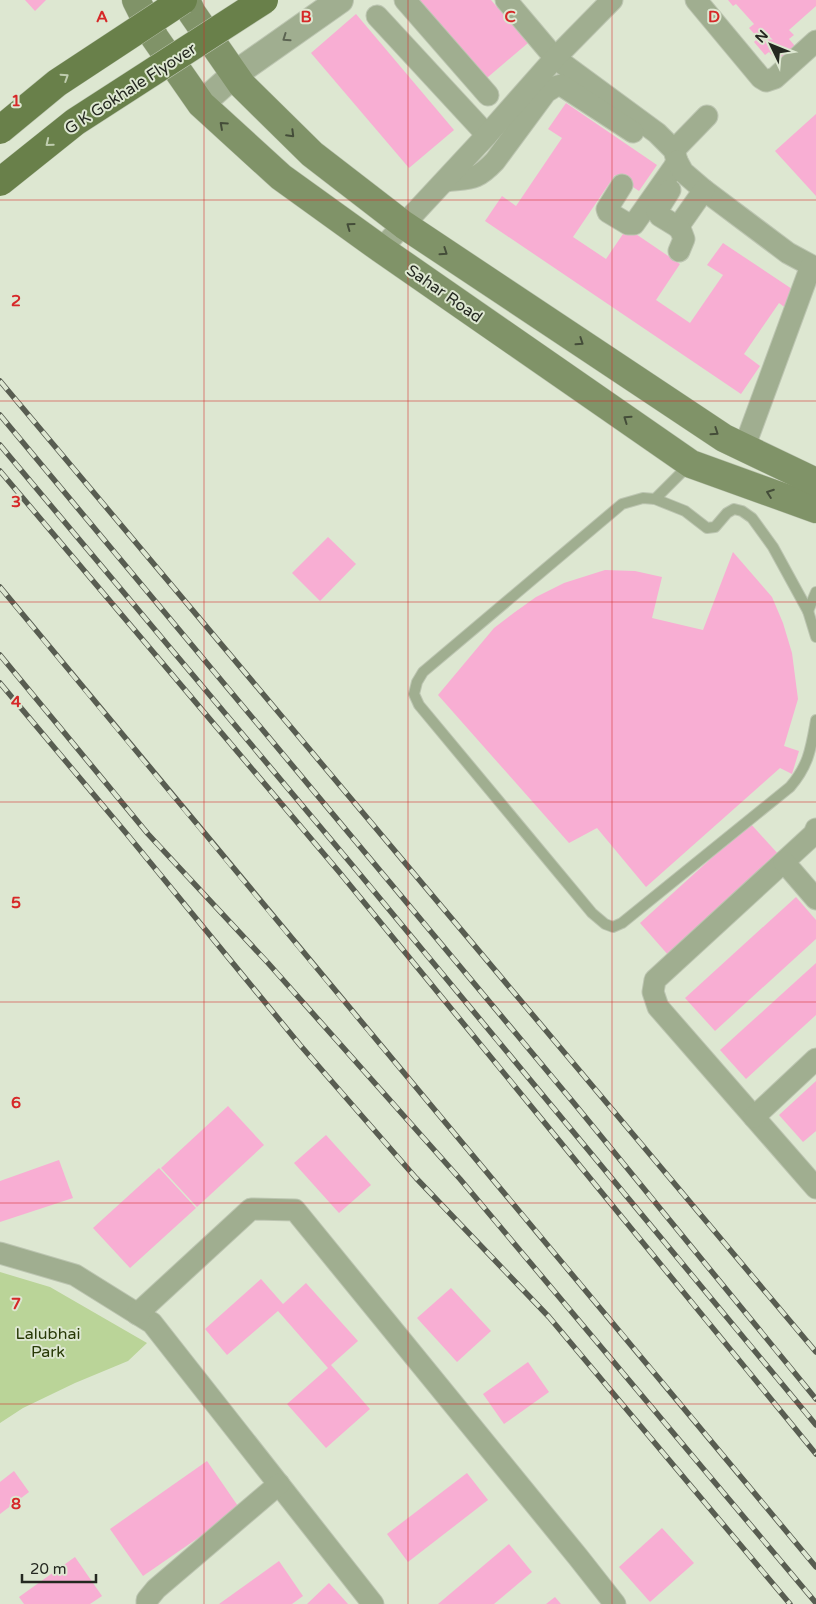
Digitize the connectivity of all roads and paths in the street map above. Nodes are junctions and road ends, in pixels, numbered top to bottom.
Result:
1 (136, 0) edge
2 (185, 0) edge
3 (264, 0) edge
4 (340, 0) edge
5 (406, 0) edge
6 (506, 0) edge
7 (612, 0) edge
8 (696, 0) edge
9 (377, 16) dead end
10 (816, 41) edge
11 (555, 58) junction
12 (235, 74) junction
13 (488, 95) dead end
14 (201, 104) junction
15 (707, 116) dead end
16 (0, 130) edge
17 (487, 135) junction
18 (652, 144) dead end
19 (678, 161) junction
20 (446, 181) junction
21 (0, 182) edge
22 (622, 185) dead end
23 (704, 190) junction
24 (404, 225) junction
25 (678, 227) junction
26 (381, 249) junction
27 (679, 251) dead end
28 (814, 264) edge
29 (744, 448) junction
30 (691, 464) junction
31 (816, 482) edge
32 (655, 499) junction
33 (816, 509) edge
34 (816, 592) edge
35 (808, 611) junction
36 (816, 637) edge
37 (816, 720) edge
38 (816, 829) edge
39 (784, 862) junction
40 (816, 899) edge
41 (816, 1059) edge
42 (754, 1116) junction
43 (816, 1188) edge
44 (0, 1254) edge
45 (137, 1314) junction
46 (279, 1484) junction
47 (147, 1604) edge
48 (373, 1604) edge
49 (615, 1604) edge

1 - 14 main road, Sahar Road
2 - 12 main road, Sahar Road
16 -> 2 main road, bridge
3 -> 21 main road, G K Gokhale Flyover, bridge
4 -> 12 street
5 - 13 street
6 - 11 street
7 - 11 street
8 - 10 street
9 - 17 street
11 - 17 street
11 - 19 street
12 - 14 street
12 -> 24 main road, Sahar Road
26 -> 14 main road, Sahar Road
15 - 19 street
17 - 20 street
18 - 20 street
19 - 22 street
19 - 23 street
19 - 25 street
20 - 24 street
23 - 25 street
23 - 28 street
24 - 26 street
24 -> 29 main road, Sahar Road
25 - 27 street
30 -> 26 main road, Sahar Road
28 - 29 street
29 - 31 main road, Sahar Road
30 - 32 lane
33 -> 30 main road, Sahar Road
32 - 35 lane
32 - 37 lane
34 - 35 lane
35 - 36 lane
38 - 39 street
39 - 40 street
39 - 42 street
41 - 42 street
42 - 43 street
44 - 45 street
45 - 46 street
45 - 49 street
46 - 47 street
46 - 48 street

